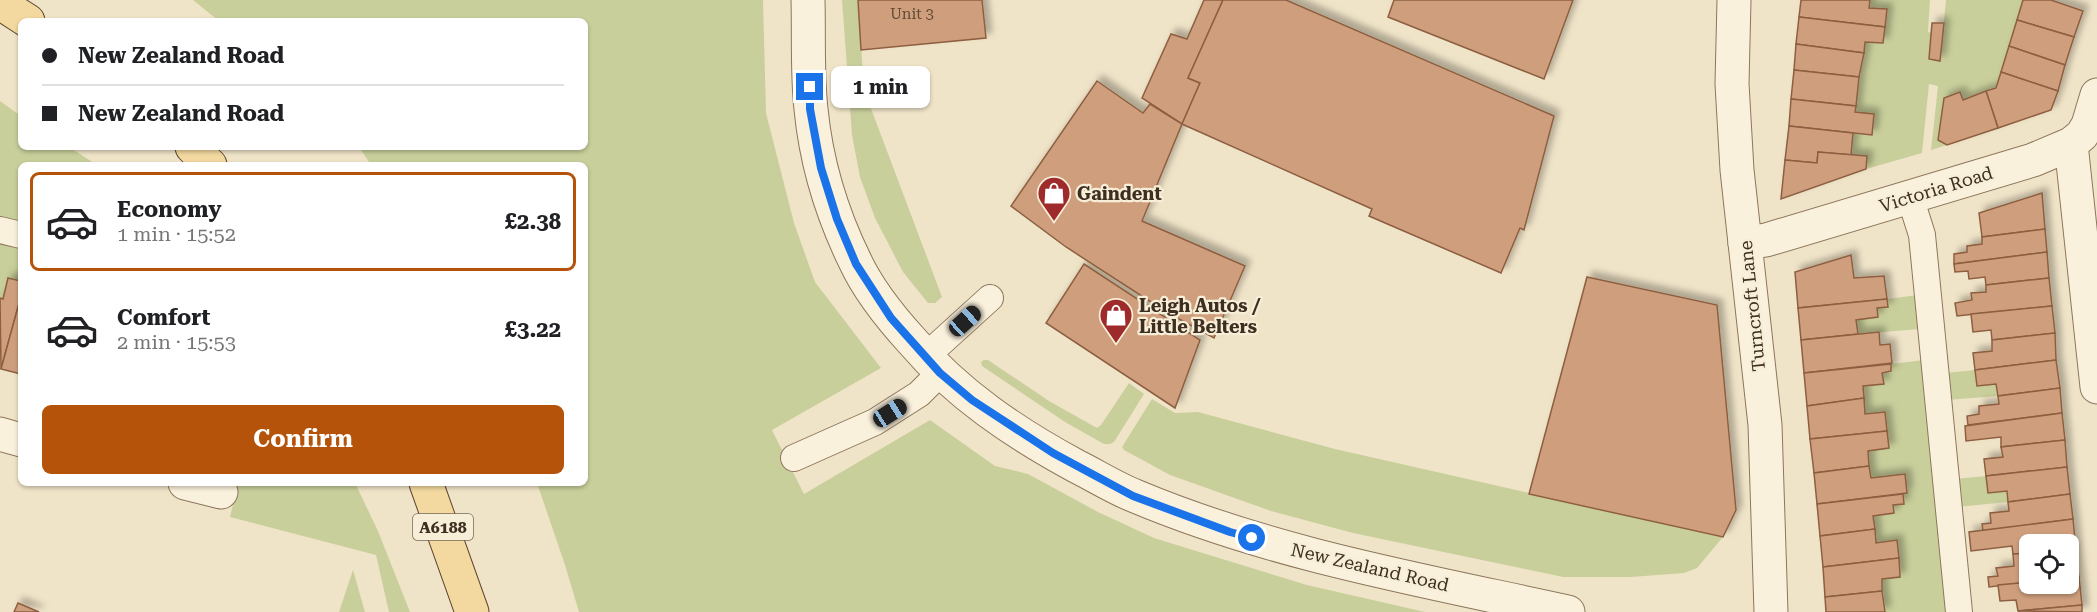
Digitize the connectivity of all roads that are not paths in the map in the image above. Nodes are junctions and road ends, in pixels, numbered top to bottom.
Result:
1 (808, 0) edge
2 (1734, 0) edge
3 (0, 3) edge
4 (23, 18) edge
5 (2095, 110) edge
6 (2072, 144) junction
7 (195, 150) edge
8 (207, 162) edge
9 (1910, 197) junction
10 (0, 230) edge
11 (18, 234) edge
12 (1745, 243) junction
13 (990, 298) dead end
14 (932, 365) junction
15 (2097, 387) edge
16 (0, 434) edge
17 (18, 439) edge
18 (794, 458) dead end
19 (197, 486) edge
20 (427, 486) edge
21 (221, 492) dead end
22 (472, 612) edge
23 (1568, 612) edge
24 (1770, 612) edge
25 (1959, 612) edge

1 - 14 street, New Zealand Road
2 - 12 street, Turncroft Lane
3 - 4 main road
5 - 6 street
6 - 9 street, Victoria Road
6 - 15 street
7 - 8 main road
9 - 12 street, Victoria Road
9 - 25 lane
10 - 11 lane
12 - 24 street, Turncroft Lane
13 - 14 lane
14 - 18 lane
14 - 23 street, New Zealand Road
16 - 17 street
19 - 21 street
20 - 22 main road, A6188

